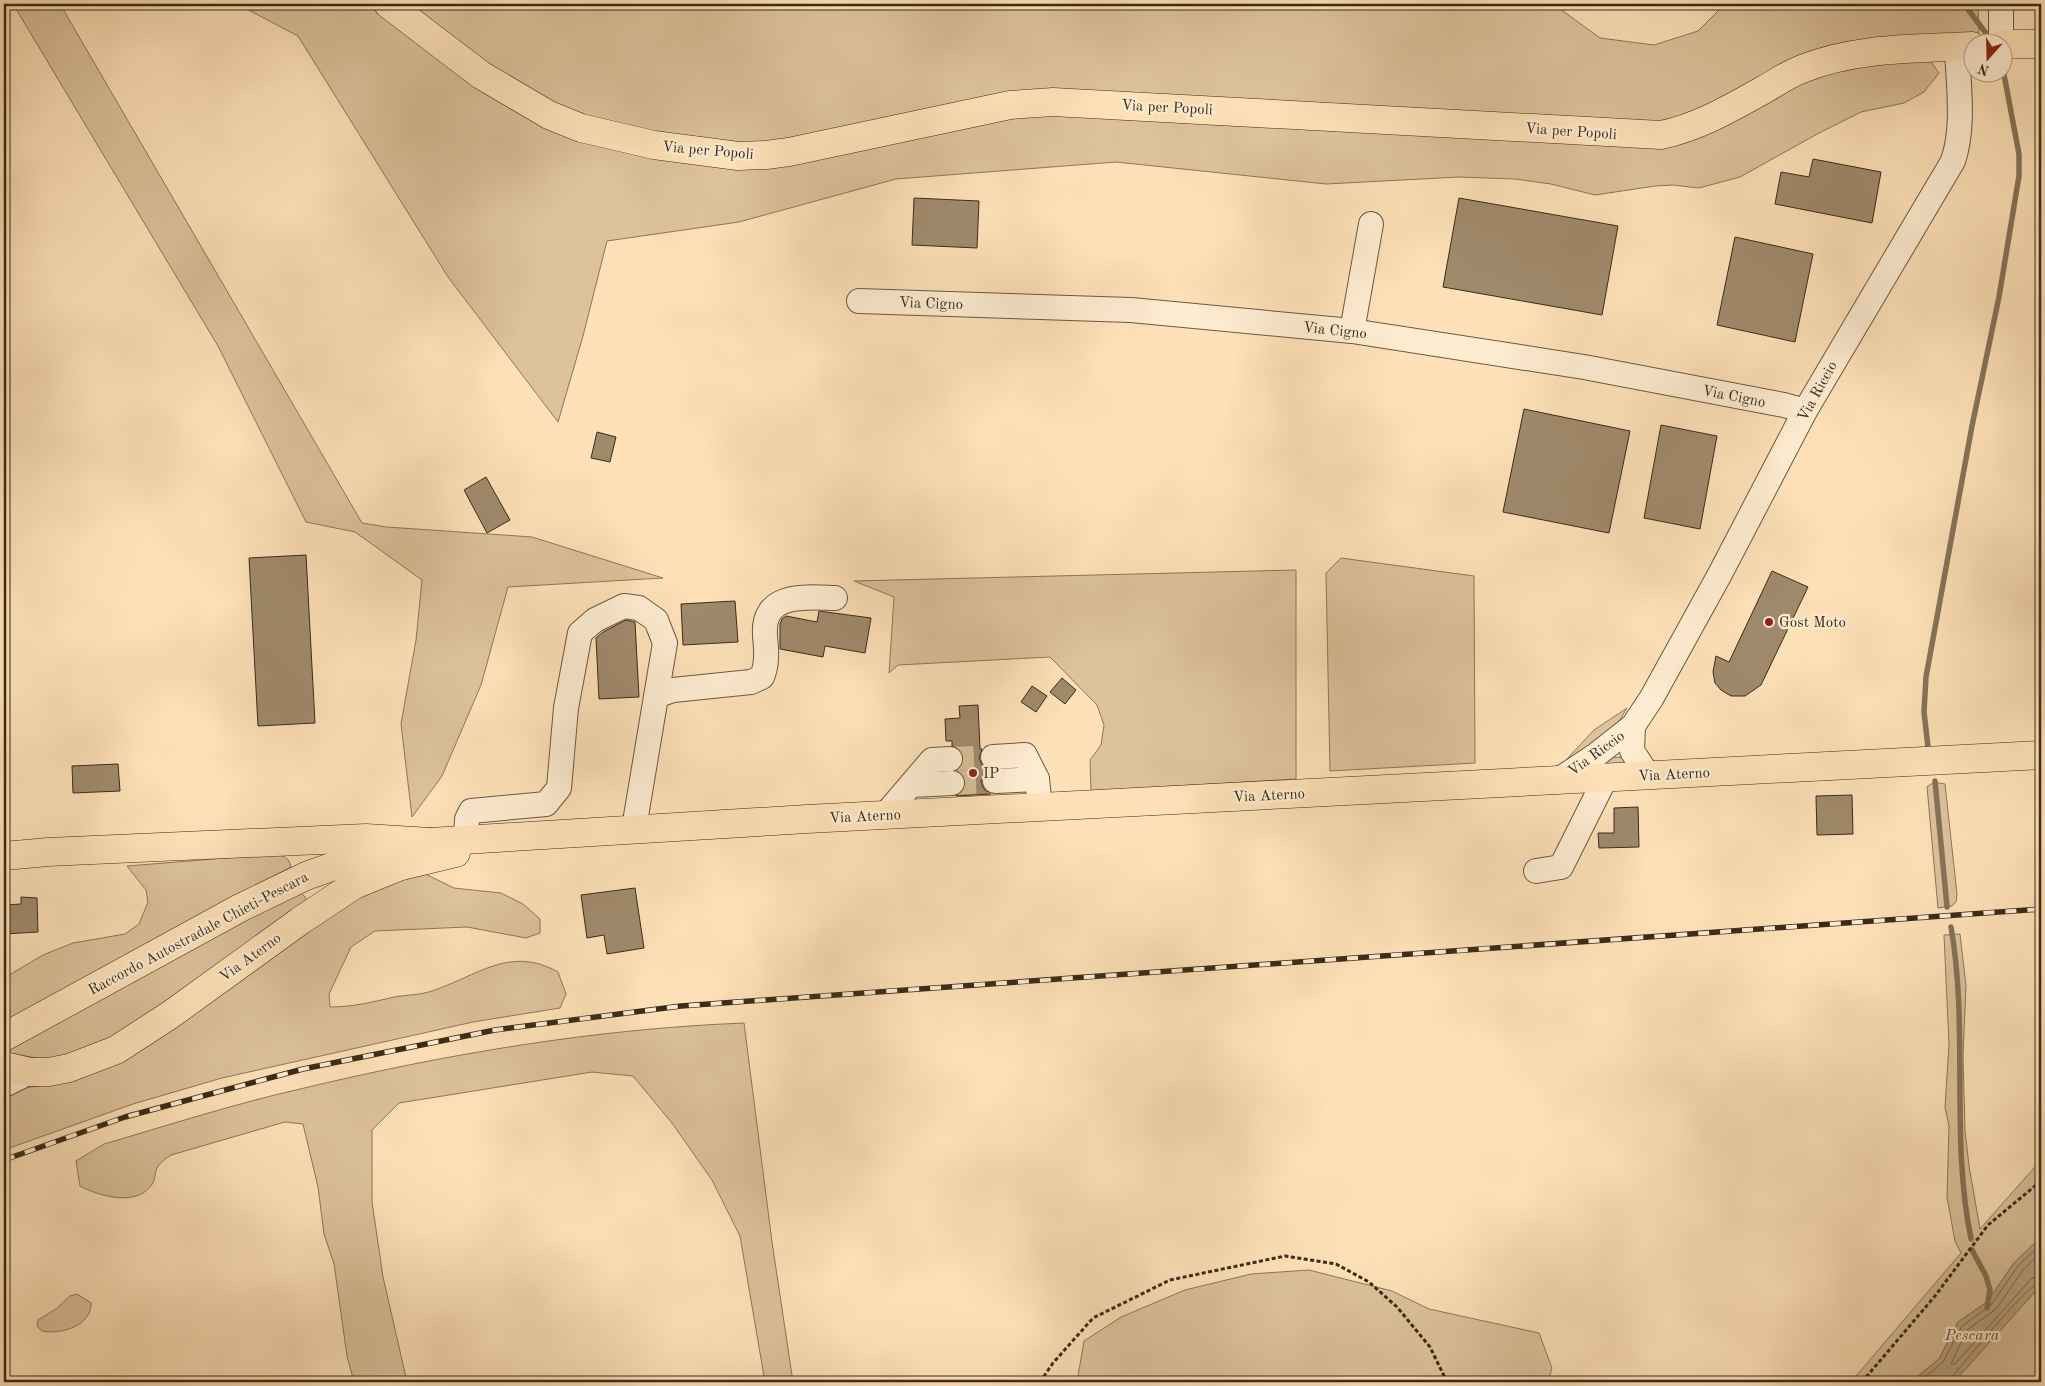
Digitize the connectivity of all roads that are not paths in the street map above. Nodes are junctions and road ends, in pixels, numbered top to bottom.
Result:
1 (388, 4) edge
2 (2001, 4) edge
3 (2002, 32) edge
4 (2012, 43) edge
5 (2041, 44) edge
6 (1962, 46) edge
7 (1962, 82) edge
8 (1371, 224) dead end
9 (859, 301) dead end
10 (1352, 331) junction
11 (1805, 411) junction
12 (835, 598) dead end
13 (656, 696) junction
14 (1633, 726) junction
15 (2041, 755) edge
16 (993, 757) tunnel mouth
17 (950, 759) tunnel mouth
18 (1648, 775) junction
19 (1606, 778) junction
20 (1037, 779) junction
21 (1560, 779) junction
22 (995, 781) tunnel mouth
23 (952, 783) tunnel mouth
24 (912, 785) junction
25 (1040, 807) junction
26 (885, 815) junction
27 (634, 828) junction
28 (498, 836) junction
29 (466, 838) junction
30 (430, 842) junction
31 (15, 855) edge
32 (1536, 872) dead end
33 (4, 1037) edge
34 (4, 1066) edge
35 (30, 1072) junction
36 (4, 1084) edge

1 - 6 main road, Via per Popoli
2 - 3 street
4 - 5 main road
7 - 11 street, Via Riccio
8 - 10 street
9 - 10 street, Via Cigno
10 - 11 street, Via Cigno
11 - 14 street, Via Riccio
12 - 13 street
13 - 27 street
13 - 29 street
14 - 18 street, Via Riccio
14 - 21 street, Via Riccio
15 - 18 main road, Via Aterno
16 - 20 street
17 - 24 street
18 - 19 main road, Via Aterno
19 - 21 main road, Via Aterno
19 - 32 street
20 - 22 street
20 - 25 street
21 - 25 main road, Via Aterno
23 - 24 street
24 - 26 street
25 - 26 main road, Via Aterno
26 - 27 main road, Via Aterno
27 - 28 main road, Via Aterno
28 - 29 main road, Via Aterno
28 - 35 main road, Via Aterno
29 - 30 main road, Via Aterno
30 - 31 main road, Via Aterno
30 - 33 main road, Raccordo Autostradale Chieti-Pescara
34 - 35 main road, Via Aterno
35 - 36 street

